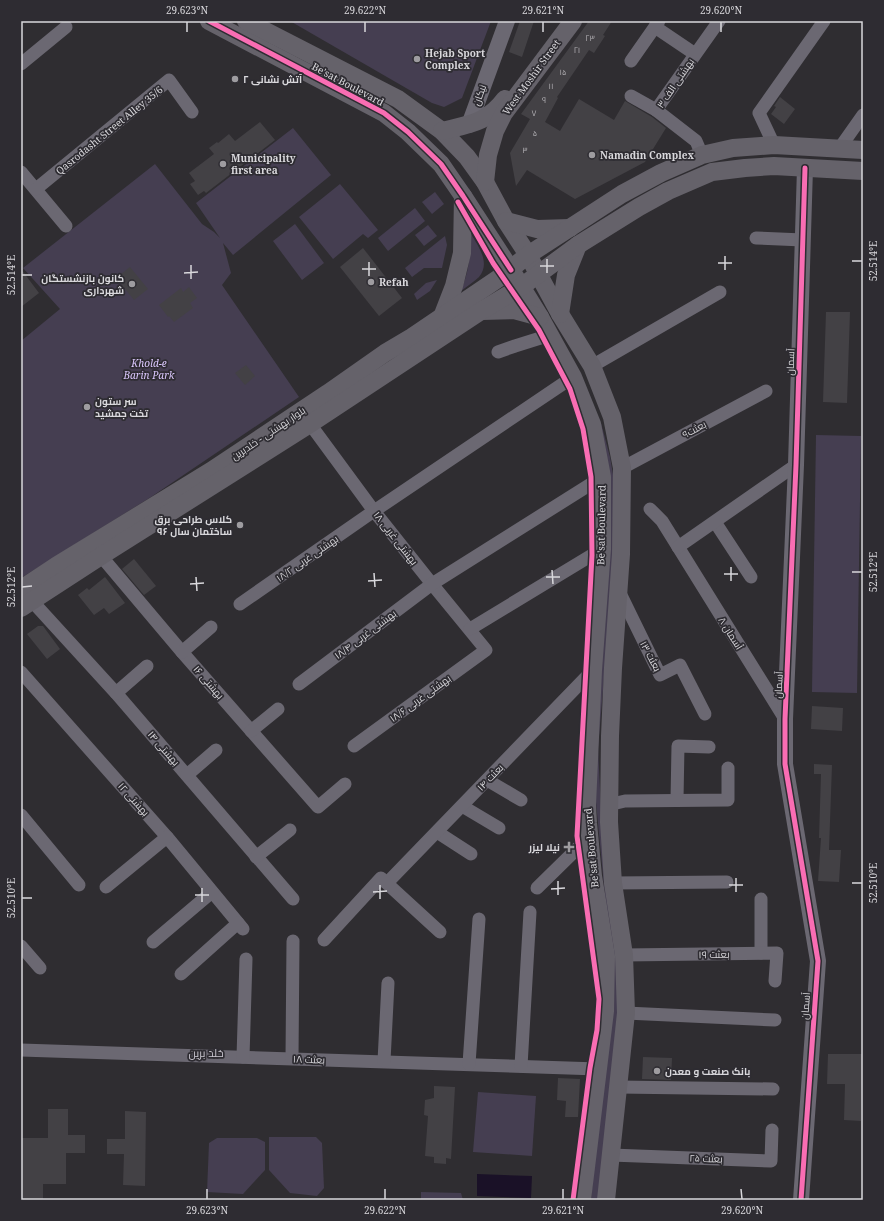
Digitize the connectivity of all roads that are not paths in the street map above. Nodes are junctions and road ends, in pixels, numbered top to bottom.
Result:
1 (208, 21) edge
2 (246, 21) edge
3 (506, 21) edge
4 (564, 21) edge
5 (573, 21) edge
6 (719, 21) edge
7 (824, 21) edge
8 (657, 24) edge
9 (66, 27) dead end
10 (695, 54) junction
11 (631, 61) dead end
12 (21, 64) edge
13 (631, 96) dead end
14 (656, 110) junction
15 (192, 112) dead end
16 (863, 115) edge
17 (482, 125) junction
18 (442, 131) junction
19 (774, 145) junction
20 (839, 149) junction
21 (863, 150) edge
22 (702, 156) junction
23 (805, 168) junction
24 (863, 171) edge
25 (21, 172) edge
26 (485, 182) junction
27 (36, 189) junction
28 (464, 196) junction
29 (506, 221) junction
30 (66, 226) dead end
31 (570, 228) junction
32 (756, 238) dead end
33 (803, 240) junction
34 (578, 245) junction
35 (528, 255) junction
36 (511, 270) junction
37 (539, 274) junction
38 (521, 286) junction
39 (720, 292) dead end
40 (481, 311) junction
41 (560, 314) junction
42 (442, 317) junction
43 (540, 317) junction
44 (550, 335) junction
45 (416, 344) junction
46 (498, 352) dead end
47 (592, 366) junction
48 (574, 376) junction
49 (766, 391) dead end
50 (611, 414) junction
51 (591, 420) junction
52 (310, 424) junction
53 (796, 465) junction
54 (622, 468) junction
55 (602, 477) junction
56 (650, 509) dead end
57 (374, 511) junction
58 (715, 522) junction
59 (678, 547) junction
60 (602, 549) junction
61 (101, 556) junction
62 (751, 577) dead end
63 (432, 584) junction
64 (619, 591) junction
65 (25, 599) edge
66 (240, 604) dead end
67 (211, 627) dead end
68 (470, 630) junction
69 (486, 650) joint
70 (182, 652) junction
71 (147, 666) dead end
72 (593, 670) junction
73 (21, 672) edge
74 (298, 684) dead end
75 (116, 693) junction
76 (278, 709) dead end
77 (705, 714) dead end
78 (785, 719) junction
79 (251, 730) junction
80 (354, 746) dead end
81 (709, 747) dead end
82 (216, 750) dead end
83 (728, 768) dead end
84 (186, 775) junction
85 (487, 780) junction
86 (345, 784) dead end
87 (520, 800) dead end
88 (677, 800) junction
89 (587, 805) junction
90 (608, 805) junction
91 (462, 806) junction
92 (21, 815) edge
93 (499, 828) dead end
94 (290, 830) dead end
95 (437, 832) junction
96 (167, 837) junction
97 (589, 837) junction
98 (470, 854) dead end
99 (256, 857) junction
100 (727, 882) dead end
101 (387, 883) junction
102 (613, 883) junction
103 (78, 885) dead end
104 (106, 887) dead end
105 (537, 888) dead end
106 (212, 892) junction
107 (293, 899) dead end
108 (761, 899) dead end
109 (530, 912) dead end
110 (479, 919) dead end
111 (440, 932) dead end
112 (324, 940) dead end
113 (293, 941) dead end
114 (153, 942) dead end
115 (21, 946) edge
116 (761, 953) junction
117 (624, 955) junction
118 (246, 959) dead end
119 (40, 968) dead end
120 (181, 974) dead end
121 (775, 981) dead end
122 (388, 983) dead end
123 (626, 1013) junction
124 (775, 1020) dead end
125 (21, 1050) edge
126 (242, 1056) junction
127 (292, 1058) junction
128 (384, 1061) junction
129 (469, 1064) junction
130 (521, 1066) junction
131 (598, 1068) junction
132 (618, 1087) junction
133 (773, 1089) dead end
134 (772, 1130) dead end
135 (611, 1155) junction
136 (582, 1200) edge
137 (606, 1200) edge
138 (801, 1200) edge

1 - 28 main road, Be'sat Boulevard
2 - 18 main road, Be'sat Boulevard
3 - 17 street, نیکان
4 - 17 main road, West Moshir Street
5 - 17 main road, West Moshir Street
6 - 10 street, بهشتی الف ۳
7 - 19 street
8 - 10 street
8 - 11 street
9 - 12 street
10 - 14 street, بهشتی الف ۳
13 - 14 street
14 - 22 street, بهشتی الف ۳
15 - 27 street, Qasrodasht Street Alley 35/6
16 - 20 street
17 - 18 main road, West Moshir Street
17 - 26 main road, West Moshir Street
18 - 26 main road, Be'sat Boulevard
19 - 20 main road, بلوار بهشتی - خلدبرین
19 - 22 main road, بلوار بهشتی - خلدبرین
20 - 21 main road, بلوار بهشتی - خلدبرین
22 - 31 main road, بلوار بهشتی - خلدبرین
23 - 24 main road, بلوار بهشتی - خلدبرین
23 - 33 street, آسمان
23 - 34 main road, بلوار بهشتی - خلدبرین
25 - 27 street
26 - 29 main road, Be'sat Boulevard
27 - 30 street
28 - 36 main road, Be'sat Boulevard
28 - 42 main road
29 - 31 main road
29 - 35 main road, Be'sat Boulevard
31 - 35 main road, بلوار بهشتی - خلدبرین
32 - 33 street
33 - 53 street, آسمان
34 - 37 main road, بلوار بهشتی - خلدبرین
34 - 41 main road
35 - 36 main road, بلوار بهشتی - خلدبرین
35 - 37 main road, Be'sat Boulevard
36 - 38 main road, Be'sat Boulevard
36 - 42 main road, بلوار بهشتی - خلدبرین
37 - 38 main road, بلوار بهشتی - خلدبرین
37 - 41 main road, Be'sat Boulevard
38 - 40 main road, بلوار بهشتی - خلدبرین
38 - 43 main road, Be'sat Boulevard
39 - 47 street
40 - 43 main road
40 - 45 main road, بلوار بهشتی - خلدبرین
41 - 47 main road, Be'sat Boulevard
42 - 45 main road, بلوار بهشتی - خلدبرین
43 - 44 main road, Be'sat Boulevard
44 - 46 street
44 - 48 main road, Be'sat Boulevard
45 - 52 main road, بلوار بهشتی - خلدبرین
45 - 65 main road, بلوار بهشتی - خلدبرین
47 - 50 main road, Be'sat Boulevard
48 - 51 main road, Be'sat Boulevard
48 - 57 street, بهشتی غربی ۱۸/۲
49 - 54 street, بعثت۹
50 - 51 main road
50 - 54 main road, Be'sat Boulevard
51 - 55 main road, Be'sat Boulevard
52 - 57 street, بهشتی غربی ۱۸
52 - 61 main road, بلوار بهشتی - خلدبرین
53 - 58 street
53 - 78 street, آسمان
54 - 64 main road, Be'sat Boulevard
55 - 60 main road, Be'sat Boulevard
55 - 63 street, بهشتی غربی ۱۸/۴
56 - 59 street, ۸ آسمان
57 - 63 street, بهشتی غربی ۱۸
57 - 66 street, بهشتی غربی ۱۸/۲
58 - 59 street
58 - 62 street
59 - 78 street, ۸ آسمان
60 - 68 street
60 - 72 main road, Be'sat Boulevard
61 - 65 main road, بلوار بهشتی - خلدبرین
61 - 70 street, ۱۶ بهشتی
63 - 68 street, بهشتی غربی ۱۸
63 - 74 street, بهشتی غربی ۱۸/۴
64 - 77 street, ۱۳ بعثت
64 - 90 main road, Be'sat Boulevard
65 - 75 street, ۱۴ بهشتی
67 - 70 street
68 - 69 street, بهشتی غربی ۱۸
69 - 80 street, بهشتی غربی ۱۸/۶
70 - 79 street, ۱۶ بهشتی
71 - 75 street
72 - 85 street, بعثت ۱۴
72 - 89 main road, Be'sat Boulevard
73 - 96 street, ۱۲ بهشتی
75 - 84 street, ۱۴ بهشتی
76 - 79 street
78 - 138 street, آسمان
79 - 86 street, ۱۶ بهشتی
81 - 88 street
82 - 84 street
83 - 88 street
84 - 99 street, ۱۴ بهشتی
85 - 87 street
85 - 91 street, بعثت ۱۴
88 - 90 street
89 - 90 main road
89 - 97 main road, Be'sat Boulevard
90 - 102 main road, Be'sat Boulevard
91 - 93 street
91 - 95 street, بعثت ۱۴
92 - 103 street
94 - 99 street
95 - 98 street
95 - 101 street, بعثت ۱۴
96 - 104 street
96 - 106 street, ۱۲ بهشتی
97 - 105 street
97 - 131 main road, Be'sat Boulevard
99 - 107 street, ۱۴ بهشتی
100 - 102 street
101 - 111 street
101 - 112 street
102 - 117 main road, Be'sat Boulevard
106 - 114 street
106 - 120 street, ۱۲ بهشتی
108 - 116 street
109 - 130 street
110 - 129 street
113 - 127 street
115 - 119 street
116 - 117 street, بعثت ۱۹
116 - 121 street, بعثت ۱۹
117 - 123 main road, Be'sat Boulevard
118 - 126 street
122 - 128 street
123 - 124 street
123 - 132 main road, Be'sat Boulevard
125 - 126 street, بعثت ۱۸
126 - 127 street, بعثت ۱۸
127 - 128 street, بعثت ۱۸
128 - 129 street, بعثت ۱۸
129 - 130 street, بعثت ۱۸
130 - 131 street, بعثت ۱۸
131 - 136 main road, Be'sat Boulevard
132 - 133 street
132 - 135 main road, Be'sat Boulevard
134 - 135 street, ۲۵ بعثت
135 - 137 main road, Be'sat Boulevard

